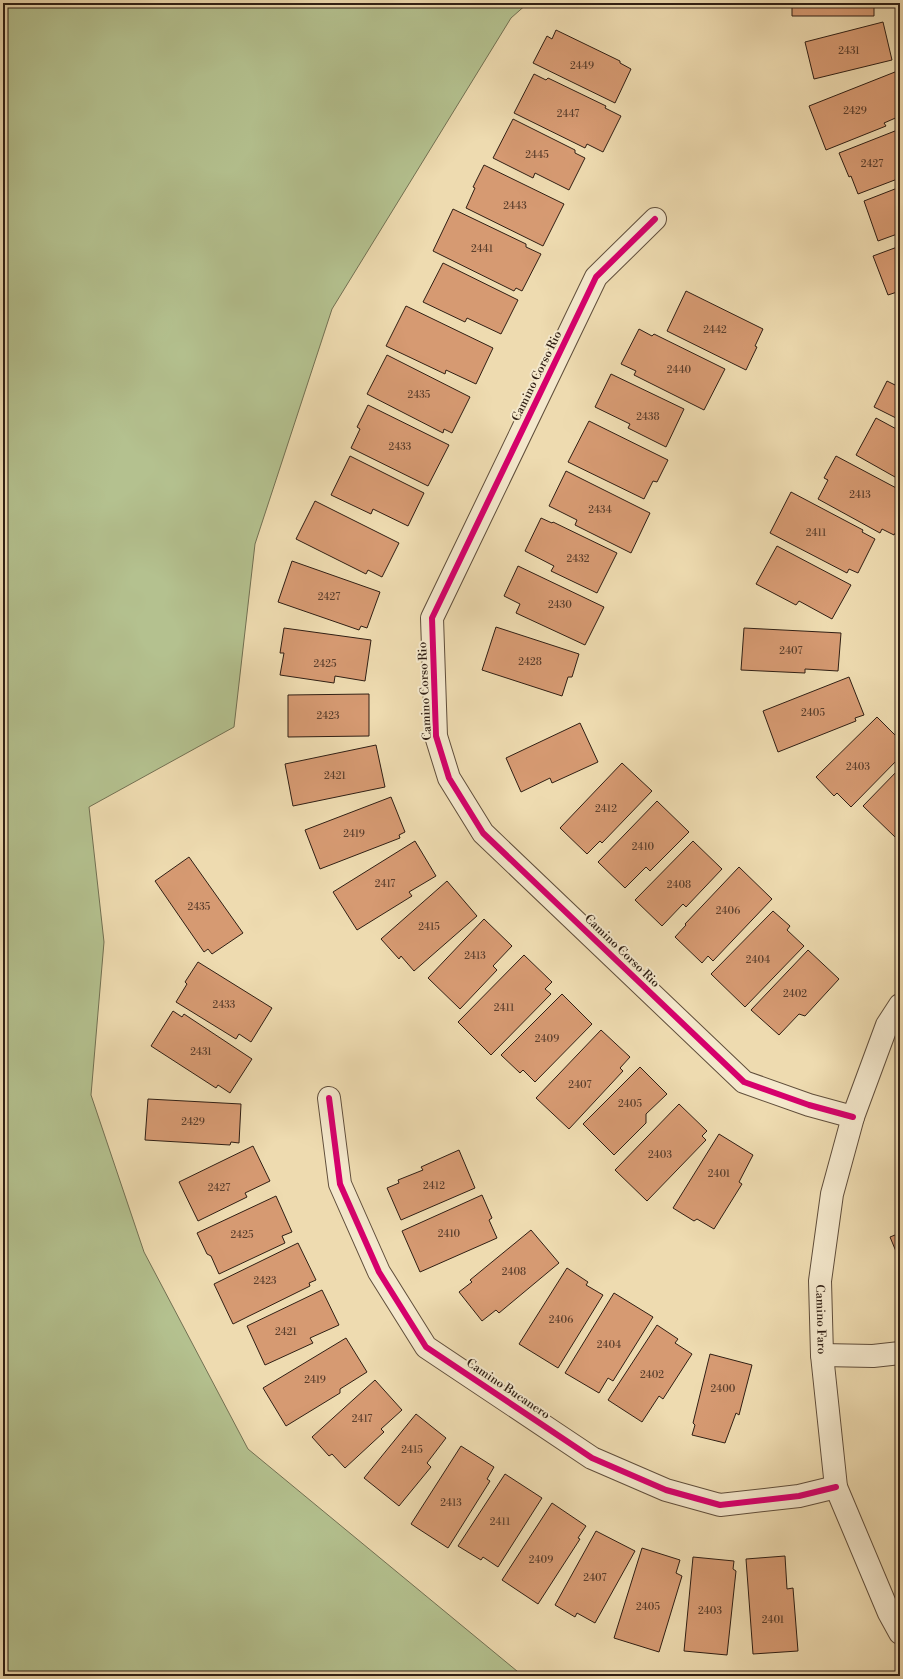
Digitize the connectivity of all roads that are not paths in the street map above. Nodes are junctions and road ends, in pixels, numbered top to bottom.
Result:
1 (656, 219) dead end
2 (900, 1005) edge
3 (329, 1098) dead end
4 (853, 1117) junction
5 (900, 1353) edge
6 (822, 1355) junction
7 (836, 1487) junction
8 (900, 1633) edge

1 - 4 street, Camino Corso Rio
2 - 4 street, Camino Faro
3 - 7 street, Camino Bucanero
4 - 6 street, Camino Faro
5 - 6 street
6 - 7 street, Camino Faro
7 - 8 street, Camino Faro

